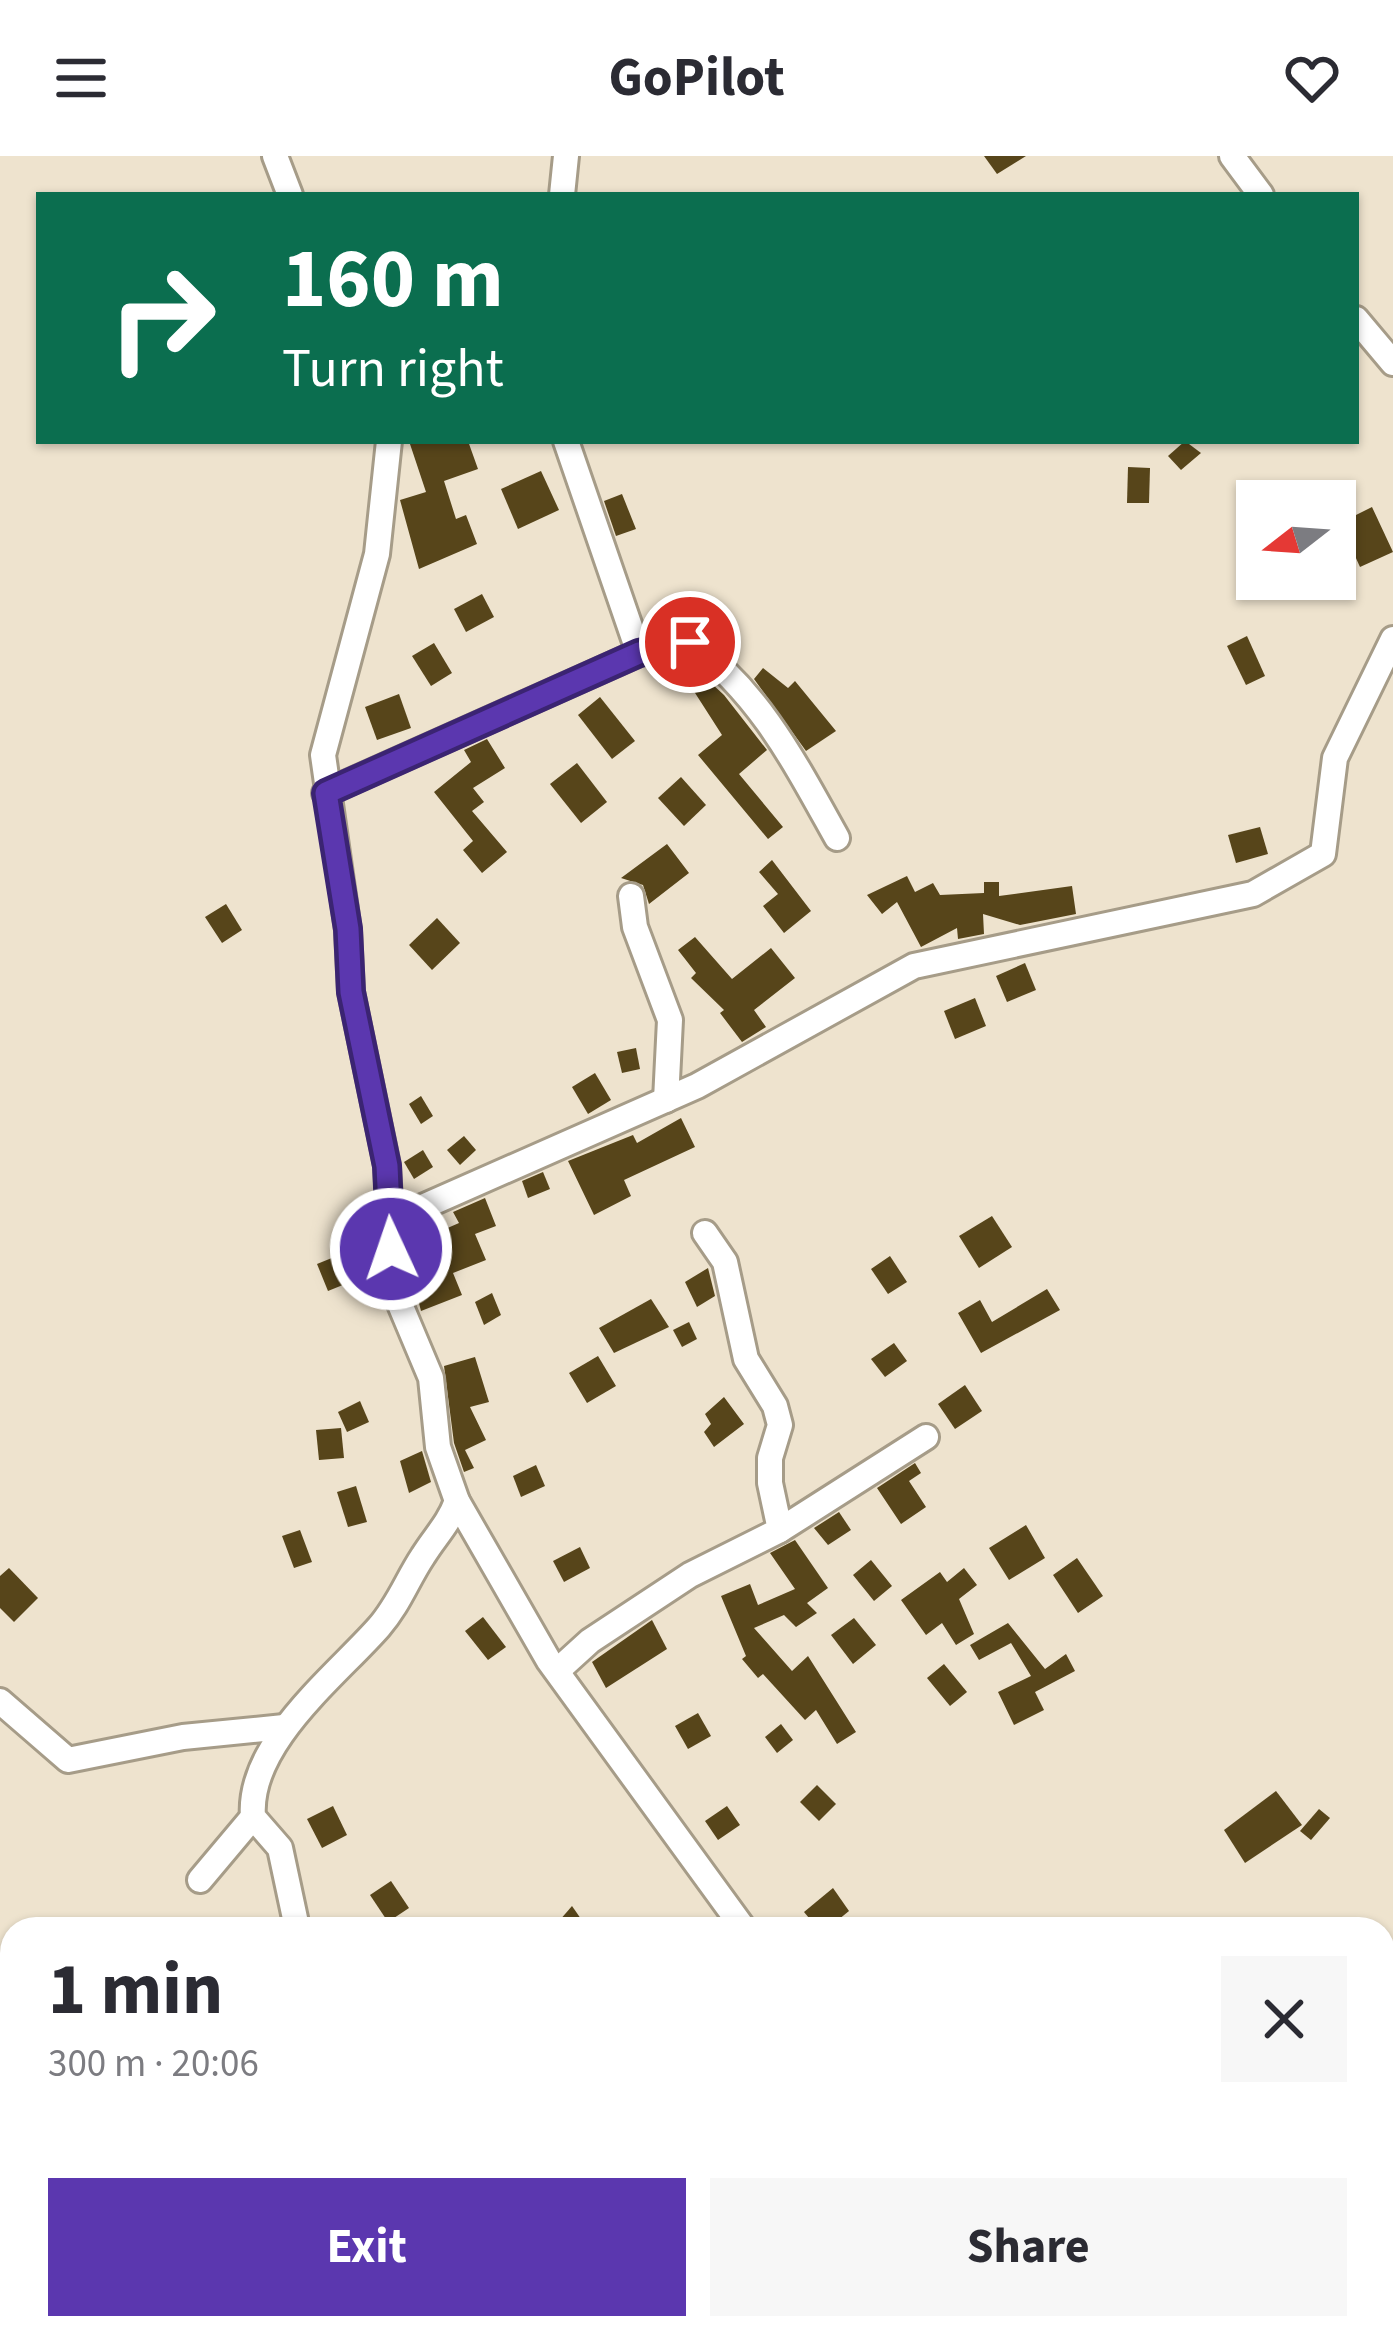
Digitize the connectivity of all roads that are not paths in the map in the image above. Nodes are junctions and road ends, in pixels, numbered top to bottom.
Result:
1 (275, 156) edge
2 (566, 156) edge
3 (1232, 156) edge
4 (289, 192) edge
5 (562, 192) edge
6 (1260, 192) edge
7 (1359, 323) edge
8 (1393, 363) edge
9 (389, 444) edge
10 (567, 444) edge
11 (1393, 639) edge
12 (639, 653) junction
13 (326, 793) junction
14 (837, 838) dead end
15 (631, 896) dead end
16 (666, 1100) junction
17 (390, 1229) junction
18 (705, 1233) dead end
19 (926, 1437) dead end
20 (457, 1501) junction
21 (781, 1530) junction
22 (556, 1671) junction
23 (0, 1701) edge
24 (284, 1726) junction
25 (253, 1817) junction
26 (200, 1880) dead end
27 (295, 1917) edge
28 (735, 1917) edge

1 - 4 street
2 - 5 street
3 - 6 street
7 - 8 street
9 - 13 street
10 - 12 street
11 - 16 street
12 - 13 street
12 - 14 street
13 - 17 street
15 - 16 street
16 - 17 street
17 - 20 street
18 - 21 street
19 - 21 street
20 - 22 street
20 - 24 street
21 - 22 street
22 - 28 street
23 - 24 street
24 - 25 street
25 - 26 street
25 - 27 street

